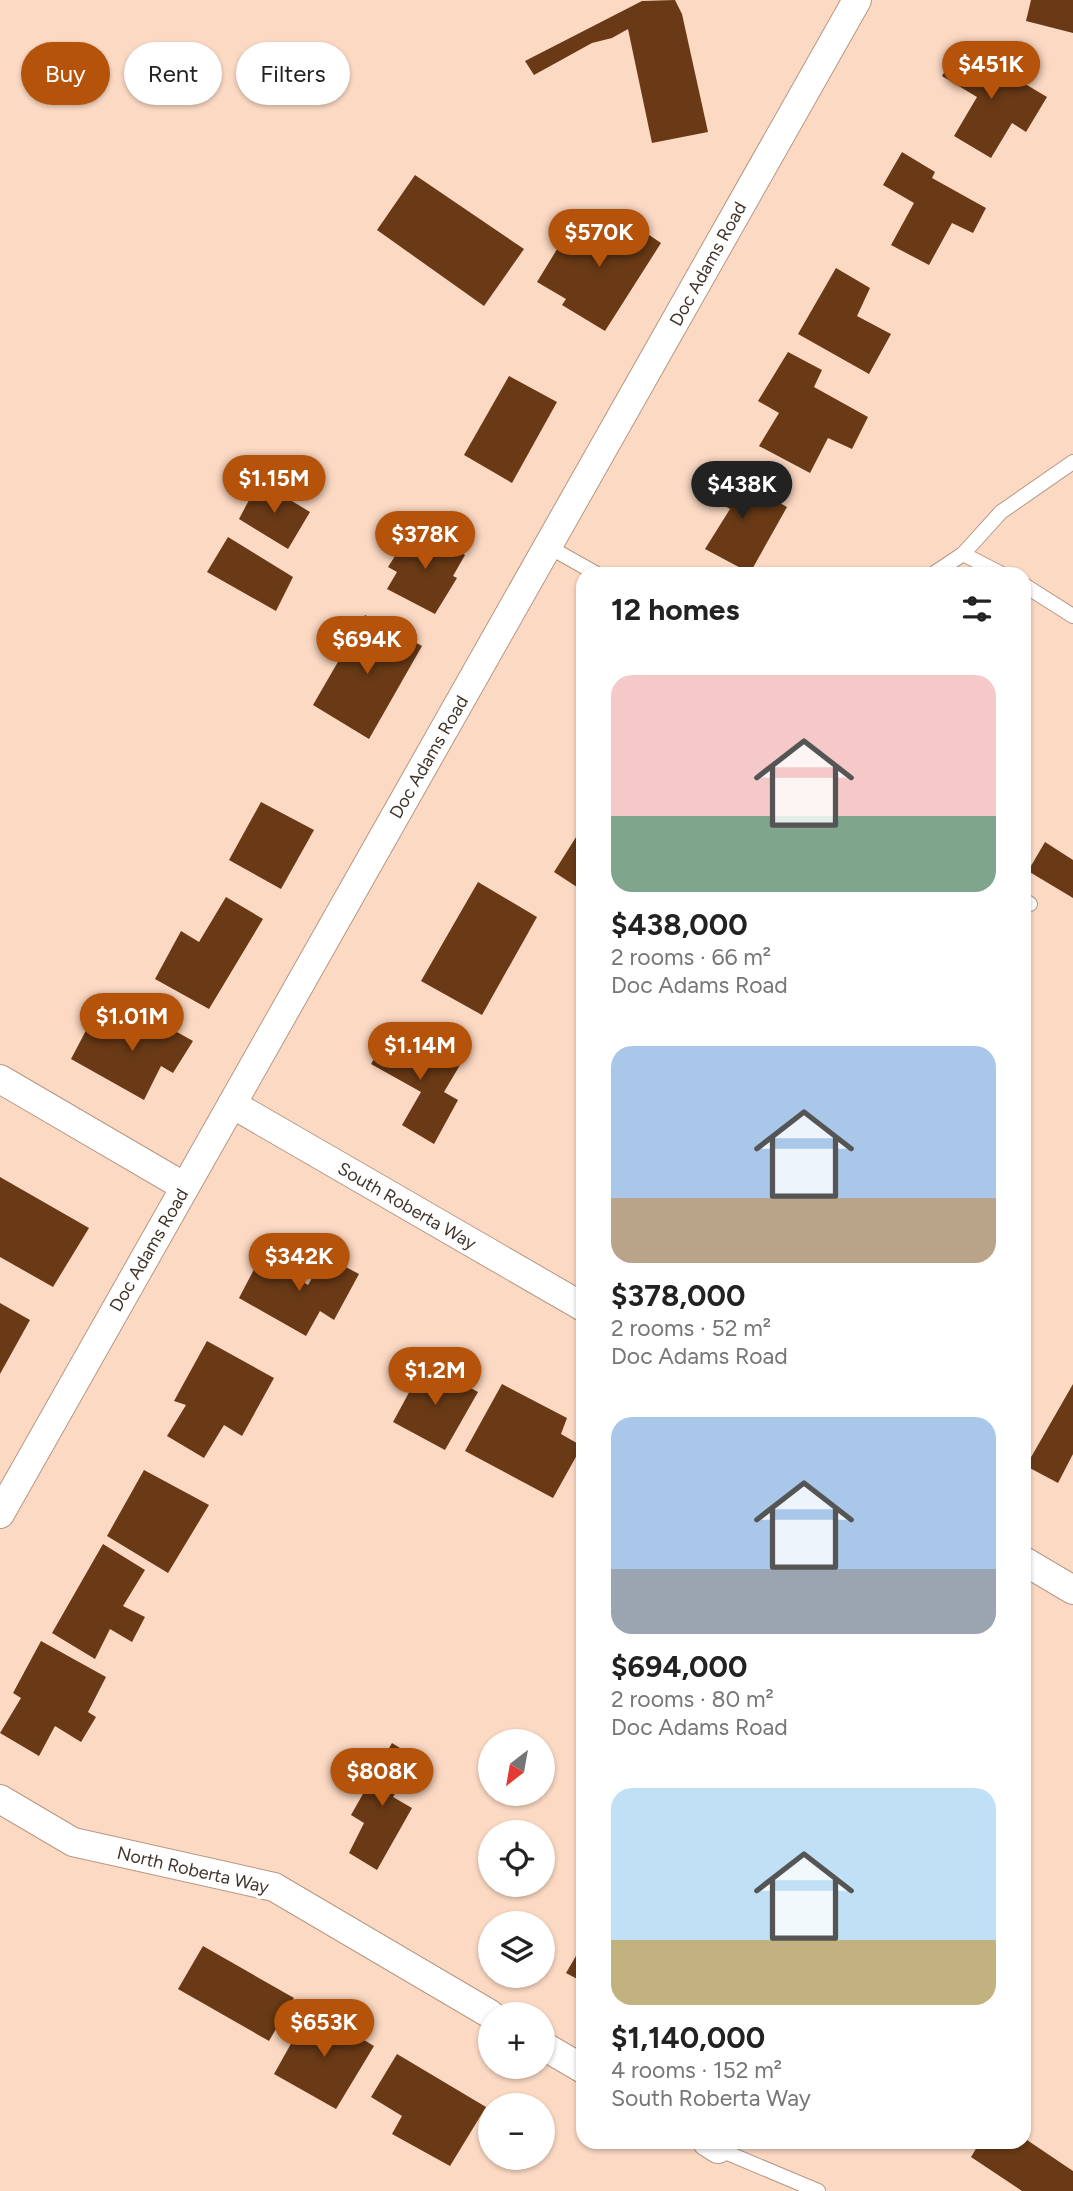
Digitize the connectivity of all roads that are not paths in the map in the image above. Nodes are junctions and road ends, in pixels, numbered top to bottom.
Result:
1 (857, 0) edge
2 (1073, 462) edge
3 (549, 547) junction
4 (963, 554) junction
5 (585, 567) edge
6 (944, 567) edge
7 (988, 567) edge
8 (1031, 589) edge
9 (1073, 616) edge
10 (0, 1079) edge
11 (232, 1104) junction
12 (185, 1187) junction
13 (576, 1303) edge
14 (0, 1514) edge
15 (1031, 1565) edge
16 (1073, 1590) edge
17 (0, 1799) edge
18 (478, 2007) edge
19 (555, 2053) edge
20 (576, 2065) edge
21 (722, 2149) edge
22 (818, 2191) edge

1 - 3 street, Doc Adams Road
2 - 4 lane
3 - 5 lane
3 - 11 street, Doc Adams Road
4 - 6 lane
4 - 7 lane
8 - 9 lane
10 - 12 street
11 - 12 street, Doc Adams Road
11 - 13 street, South Roberta Way
12 - 14 street, Doc Adams Road
15 - 16 street
17 - 18 street, North Roberta Way
19 - 20 street
21 - 22 lane

